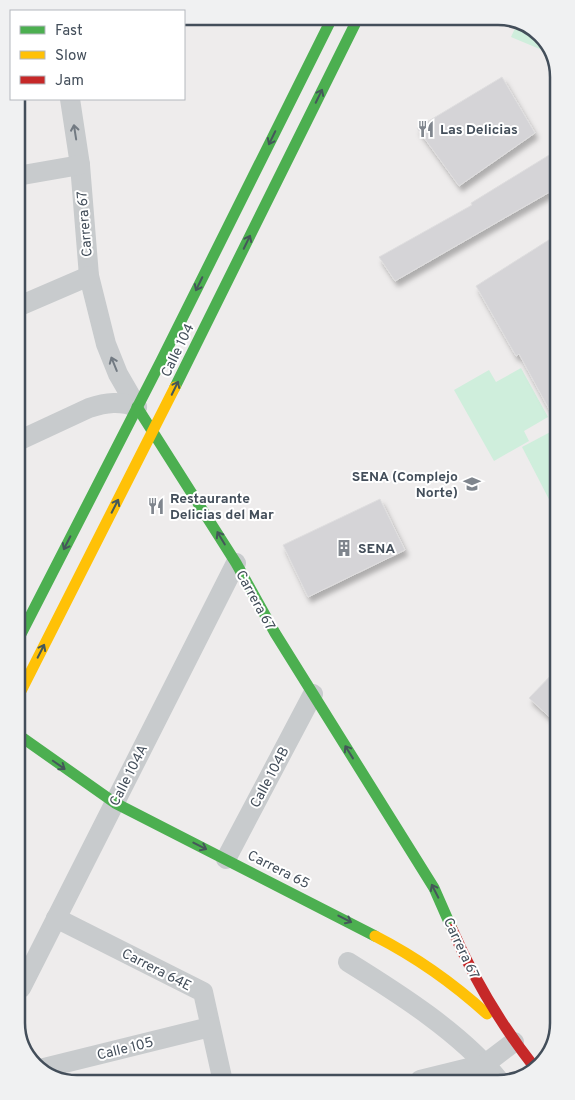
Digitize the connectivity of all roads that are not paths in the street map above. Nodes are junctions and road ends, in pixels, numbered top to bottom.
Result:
1 (329, 25) edge
2 (355, 25) edge
3 (70, 100) edge
4 (80, 165) junction
5 (25, 175) edge
6 (89, 276) junction
7 (25, 304) edge
8 (138, 407) junction
9 (153, 431) junction
10 (25, 438) edge
11 (236, 563) junction
12 (25, 626) edge
13 (25, 683) edge
14 (313, 694) junction
15 (25, 740) edge
16 (114, 803) junction
17 (226, 859) junction
18 (56, 918) junction
19 (348, 962) dead end
20 (25, 980) edge
21 (210, 1027) junction
22 (514, 1042) junction
23 (531, 1063) edge
24 (485, 1064) junction
25 (49, 1067) edge
26 (221, 1075) edge
27 (440, 1075) edge
28 (495, 1075) edge

1 -> 8 main road, Calle 104
9 -> 2 main road, Calle 104
4 -> 3 street, Carrera 67
4 - 5 street
4 - 6 street, Carrera 67
6 - 7 street
8 -> 6 street, Carrera 67
8 - 9 main road, Carrera 67
8 - 10 street
8 -> 12 main road, Calle 104
11 -> 9 main road, Carrera 67
13 -> 9 main road, Calle 104
11 - 14 main road, Carrera 67
11 - 16 street, Calle 104A
14 - 17 street, Calle 104B
22 -> 14 main road, Carrera 67
15 -> 16 main road, Carrera 65
16 -> 17 main road, Carrera 65
16 - 18 street, Calle 104A
17 -> 22 main road, Carrera 65
18 - 20 street, Calle 104A
18 - 21 street, Carrera 64E
19 - 24 street
21 - 25 street, Calle 105
21 - 26 street, Carrera 64E
22 - 23 main road, Carrera 67
22 - 24 street
24 - 27 street
24 - 28 street

